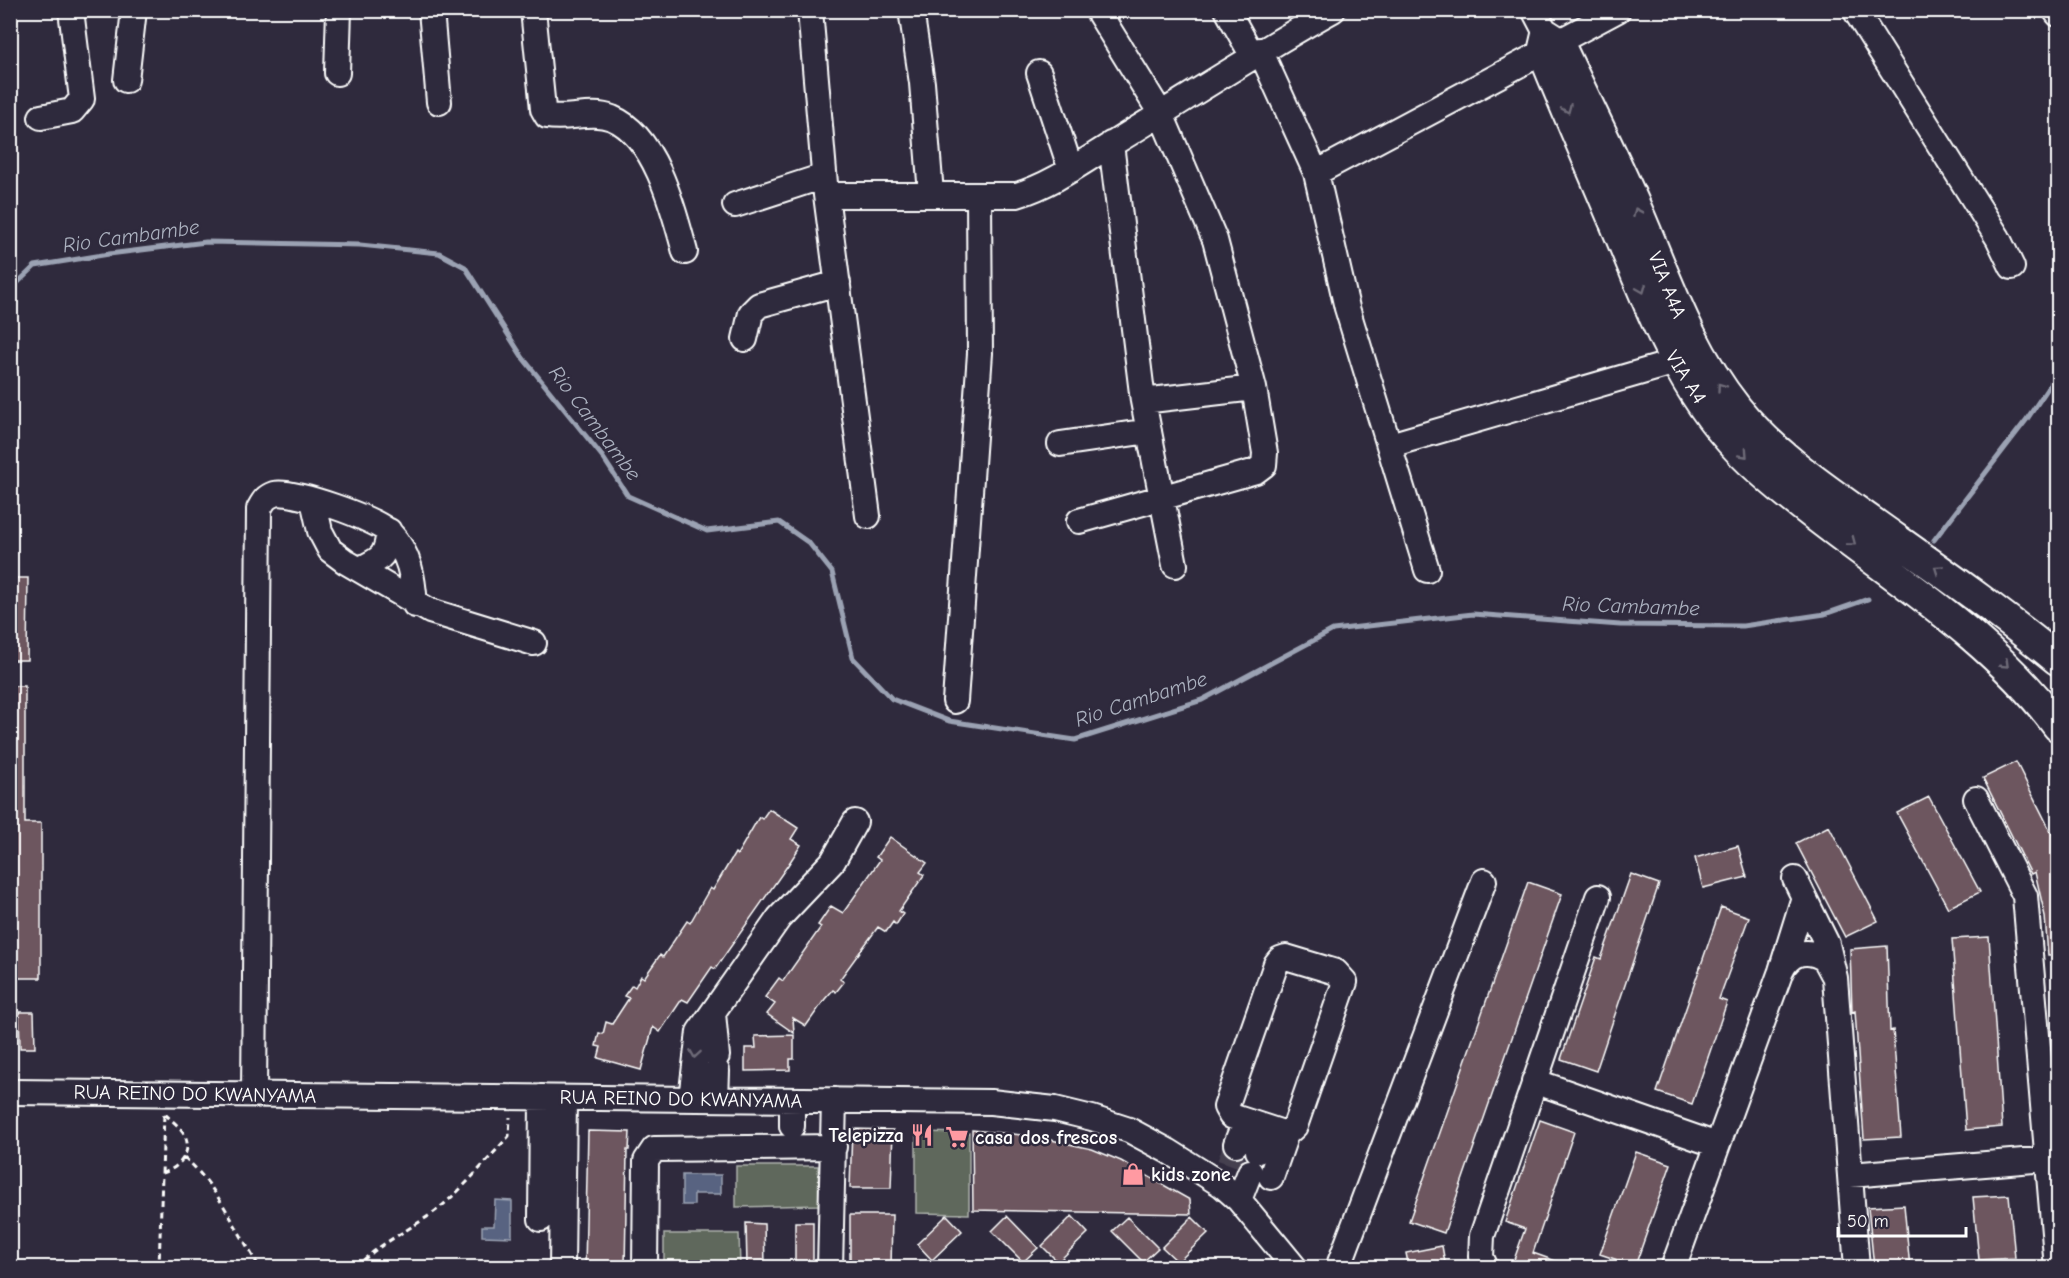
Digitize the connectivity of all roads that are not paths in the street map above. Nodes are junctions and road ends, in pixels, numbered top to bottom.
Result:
1 (71, 10) edge
2 (134, 10) edge
3 (339, 10) edge
4 (431, 10) edge
5 (533, 10) edge
6 (810, 10) edge
7 (911, 10) edge
8 (1097, 10) edge
9 (1227, 10) edge
10 (1333, 10) edge
11 (1618, 10) edge
12 (1855, 10) edge
13 (2055, 10) edge
14 (2058, 14) edge
15 (1545, 35) edge
16 (1256, 53) junction
17 (337, 73) dead end
18 (1039, 73) dead end
19 (126, 80) dead end
20 (439, 102) dead end
21 (1161, 114) junction
22 (41, 117) dead end
23 (1111, 144) junction
24 (1071, 170) junction
25 (1316, 173) junction
26 (825, 185) junction
27 (932, 194) junction
28 (979, 195) junction
29 (735, 205) dead end
30 (685, 252) dead end
31 (2012, 267) dead end
32 (837, 283) junction
33 (745, 339) dead end
34 (1676, 362) junction
35 (1254, 388) junction
36 (1143, 401) junction
37 (1149, 431) junction
38 (1060, 444) dead end
39 (1390, 445) junction
40 (1814, 496) junction
41 (1161, 498) junction
42 (313, 500) junction
43 (868, 516) dead end
44 (1079, 521) dead end
45 (389, 531) junction
46 (1176, 566) dead end
47 (360, 568) junction
48 (1427, 570) dead end
49 (415, 604) junction
50 (534, 643) dead end
51 (2058, 660) edge
52 (955, 701) dead end
53 (2058, 726) edge
54 (1976, 799) dead end
55 (855, 822) dead end
56 (1484, 881) dead end
57 (1599, 897) dead end
58 (1780, 971) junction
59 (1835, 978) junction
60 (713, 1013) junction
61 (1534, 1081) junction
62 (10, 1092) edge
63 (254, 1095) junction
64 (553, 1097) junction
65 (691, 1099) junction
66 (716, 1099) junction
67 (792, 1100) junction
68 (828, 1100) junction
69 (1266, 1127) junction
70 (792, 1136) junction
71 (826, 1139) junction
72 (1717, 1145) junction
73 (2047, 1159) junction
74 (1244, 1170) junction
75 (1850, 1175) junction
76 (541, 1219) dead end
77 (561, 1268) edge
78 (645, 1268) edge
79 (830, 1268) edge
80 (1295, 1268) edge
81 (1338, 1268) edge
82 (1486, 1268) edge
83 (1673, 1268) edge
84 (1857, 1268) edge
85 (2056, 1268) edge

1 - 22 street
2 - 19 street
3 - 17 street
4 - 20 street
5 - 30 street
6 - 26 street
7 - 27 street
8 - 21 street
9 - 16 street
10 - 16 street
11 - 15 street
12 - 31 street
13 - 14 street
15 - 25 street
15 -> 34 main road, VIA A4
40 -> 15 main road, VIA A4A
16 - 21 street
16 - 25 street
18 - 24 street
21 - 23 street
21 - 35 street
23 - 24 street
23 - 36 street
24 - 28 street
25 - 39 street
26 - 27 street
26 - 29 street
26 - 32 street
27 - 28 street
28 - 52 street
32 - 33 street
32 - 43 street
34 - 39 street
34 -> 40 main road, VIA A4
35 - 36 street
35 - 41 street
36 - 37 street
37 - 38 street
37 - 41 street
39 - 48 street
51 -> 40 main road, VIA A4A
40 -> 53 main road, VIA A4
41 - 44 street
41 - 46 street
42 - 45 street
42 - 47 street
42 - 63 street
45 - 47 street
45 - 49 street
47 - 49 street
49 - 50 street
54 - 73 street
55 - 60 street
56 - 81 street
57 - 61 street
58 - 59 street
58 - 59 street
58 - 72 street
59 - 75 street
60 -> 65 street
60 - 66 street
61 - 72 street
61 - 82 street
62 - 63 street, RUA REINO DO KWANYAMA
63 - 64 street, RUA REINO DO KWANYAMA
64 - 65 street, RUA REINO DO KWANYAMA
64 - 76 street
64 - 77 street
65 - 66 street, RUA REINO DO KWANYAMA
66 - 67 street, RUA REINO DO KWANYAMA
67 - 68 street, RUA REINO DO KWANYAMA
67 - 70 street
68 - 71 street
68 - 74 street, RUA REINO DO KWANYAMA
69 - 69 street
69 - 74 street
69 - 74 street
70 - 71 street
70 - 78 street
71 - 79 street
72 - 83 street
73 - 75 street
73 - 85 street
74 - 80 street, RUA REINO DO KWANYAMA
75 - 84 street

